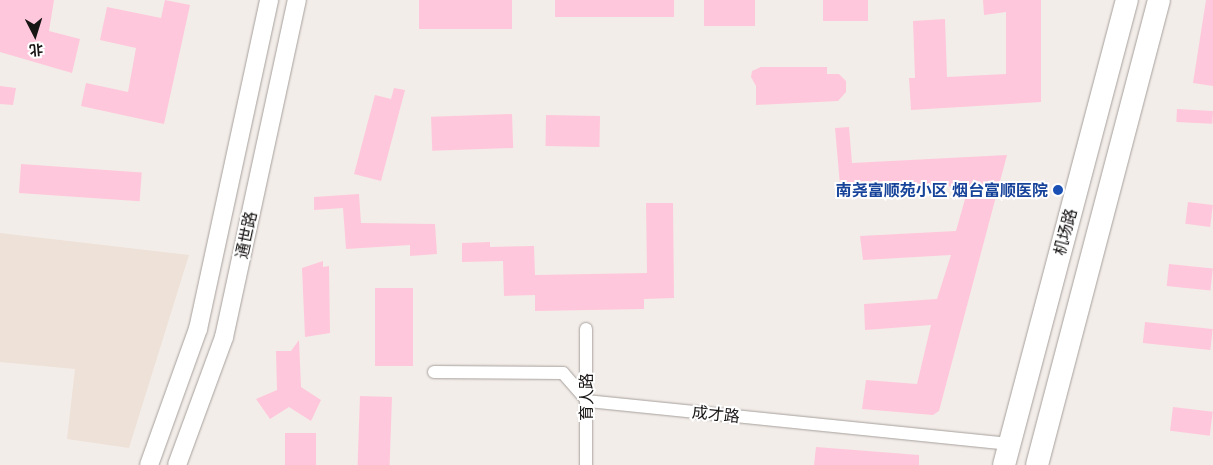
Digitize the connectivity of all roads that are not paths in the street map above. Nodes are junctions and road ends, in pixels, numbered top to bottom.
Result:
1 (269, 0) edge
2 (297, 0) edge
3 (1118, 0) edge
4 (1127, 0) edge
5 (1159, 0) edge
6 (1118, 32) junction
7 (586, 329) dead end
8 (434, 372) dead end
9 (586, 401) junction
10 (1007, 454) edge
11 (149, 465) edge
12 (177, 465) edge
13 (586, 465) edge
14 (1037, 465) edge

1 - 11 main road, 通世路
2 - 12 main road, 通世路
3 - 6 highway
4 - 6 highway, 机场路
5 - 14 highway, 机场路
6 - 10 highway, 机场路
7 - 9 street, 育人路
8 - 9 street
9 - 10 street, 成才路
9 - 13 street, 育人路

